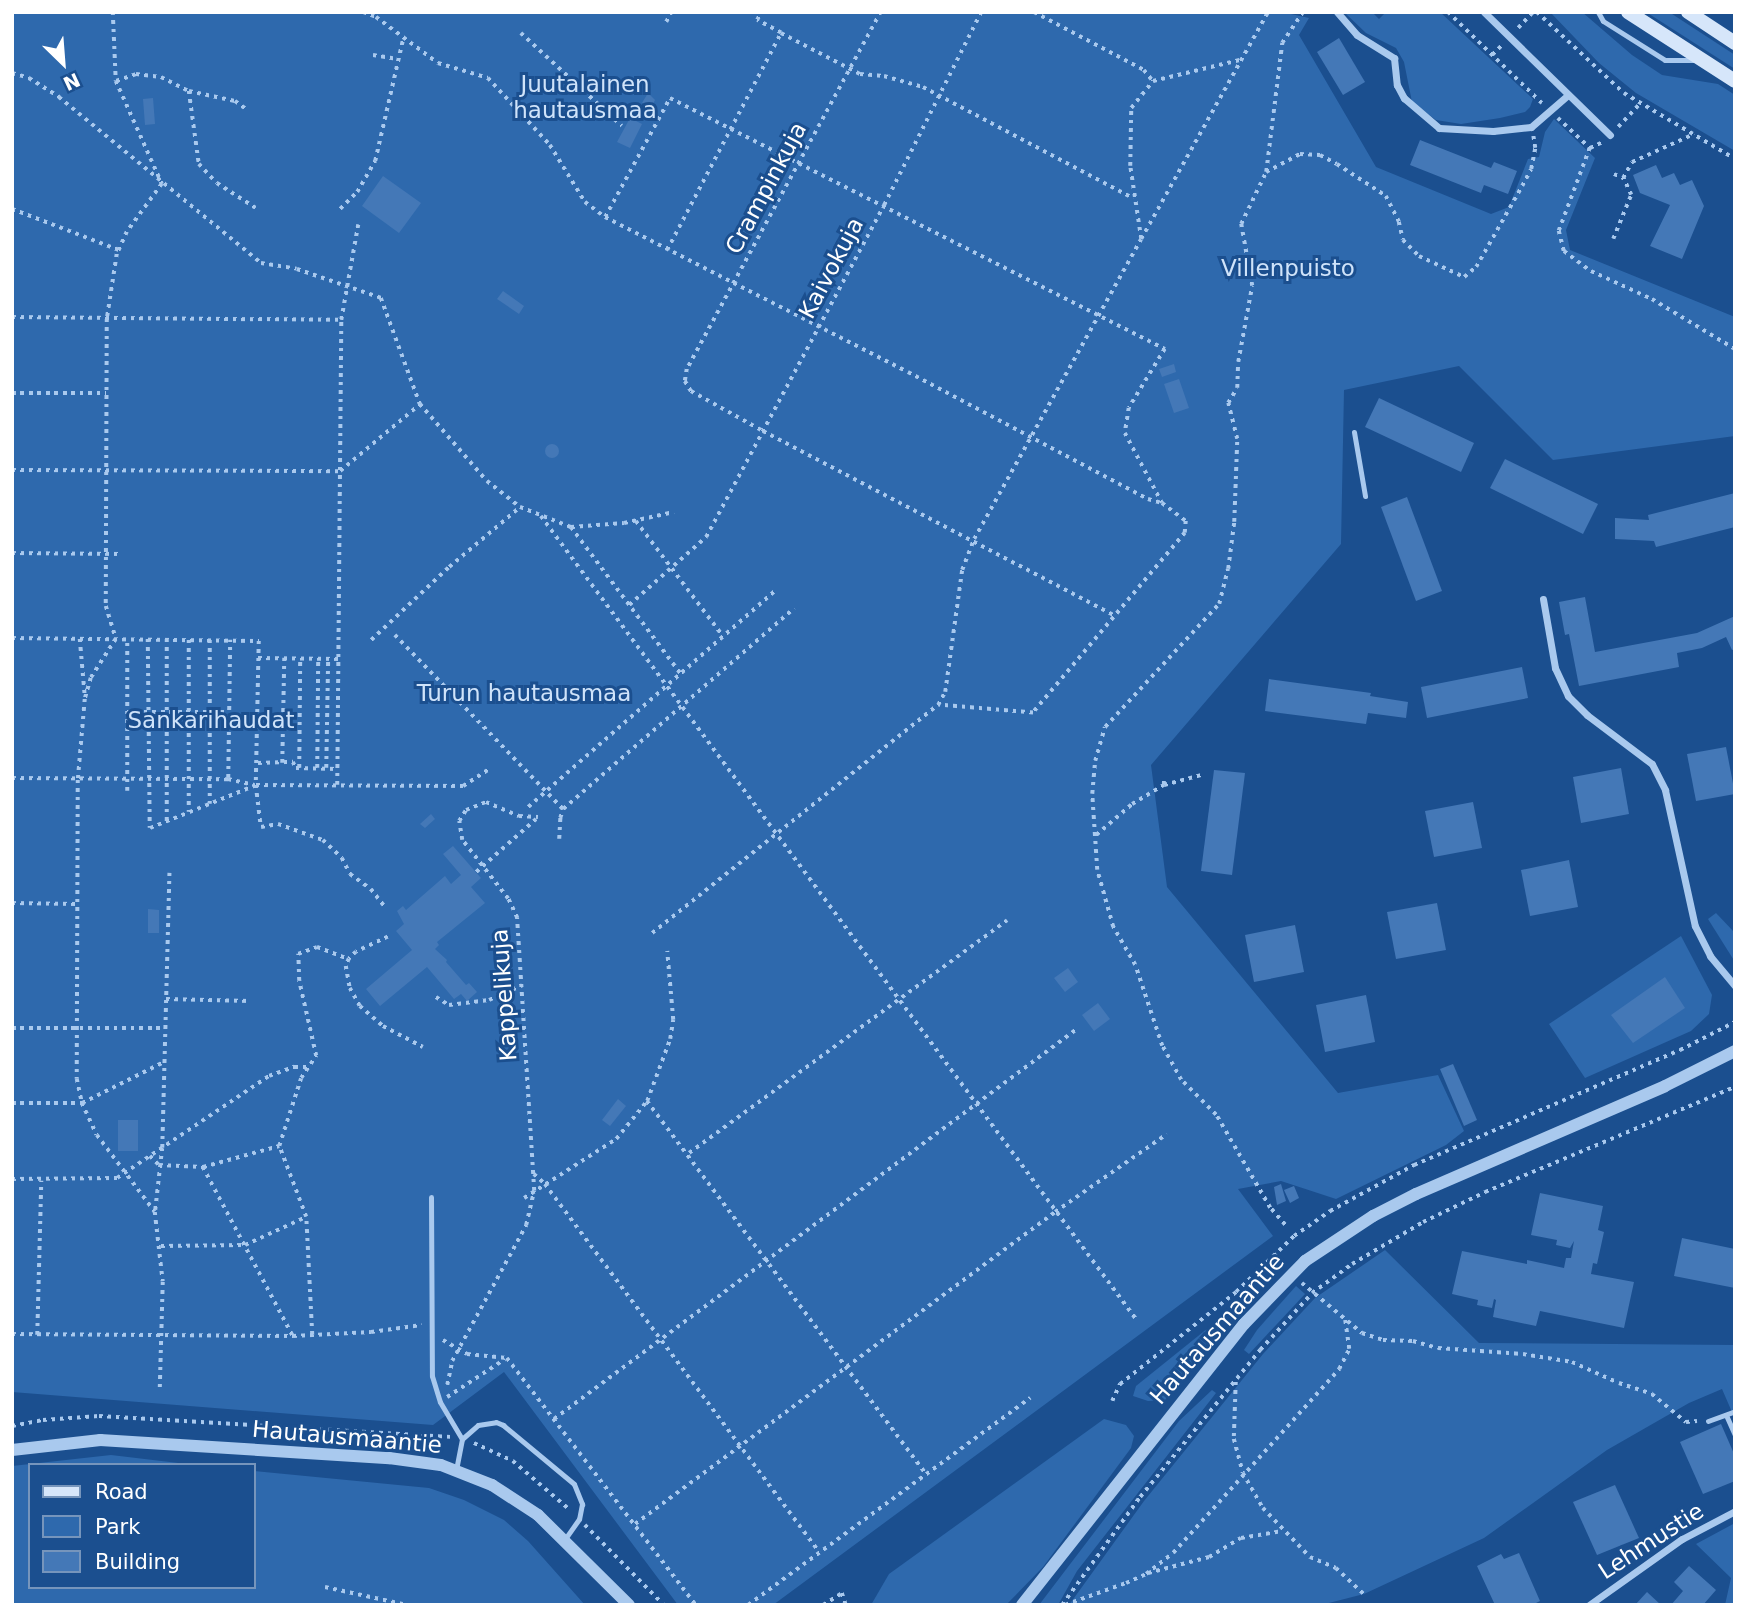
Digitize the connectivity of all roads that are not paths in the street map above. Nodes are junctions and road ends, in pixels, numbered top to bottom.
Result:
1 (1337, 12) edge
2 (1484, 12) edge
3 (1598, 12) edge
4 (1628, 12) edge
5 (1688, 12) edge
6 (1735, 43) edge
7 (1700, 60) junction
8 (1735, 81) edge
9 (1568, 95) junction
10 (1610, 135) road end
11 (1354, 432) dead end
12 (1365, 496) dead end
13 (1543, 599) dead end
14 (1735, 986) edge
15 (1735, 1051) edge
16 (431, 1197) dead end
17 (1735, 1411) edge
18 (1726, 1415) junction
19 (1708, 1421) dead end
20 (1735, 1435) edge
21 (462, 1438) junction
22 (12, 1450) edge
23 (456, 1469) junction
24 (1735, 1511) edge
25 (565, 1539) junction
26 (629, 1605) edge
27 (1022, 1605) edge
28 (1589, 1605) edge

1 - 9 street
2 - 9 street
3 - 7 lane
4 - 7 main road
5 - 6 main road
7 - 8 main road
9 - 10 street
11 - 12 lane
13 - 14 street
15 - 27 street, Hautausmaantie
16 - 21 lane
17 - 18 lane
18 - 19 lane
18 - 20 lane
21 - 23 lane
21 - 25 lane
22 - 23 street, Hautausmaantie
23 - 25 street, Hautausmaantie
24 - 28 street, Lehmustie
25 - 26 street, Hautausmaantie

